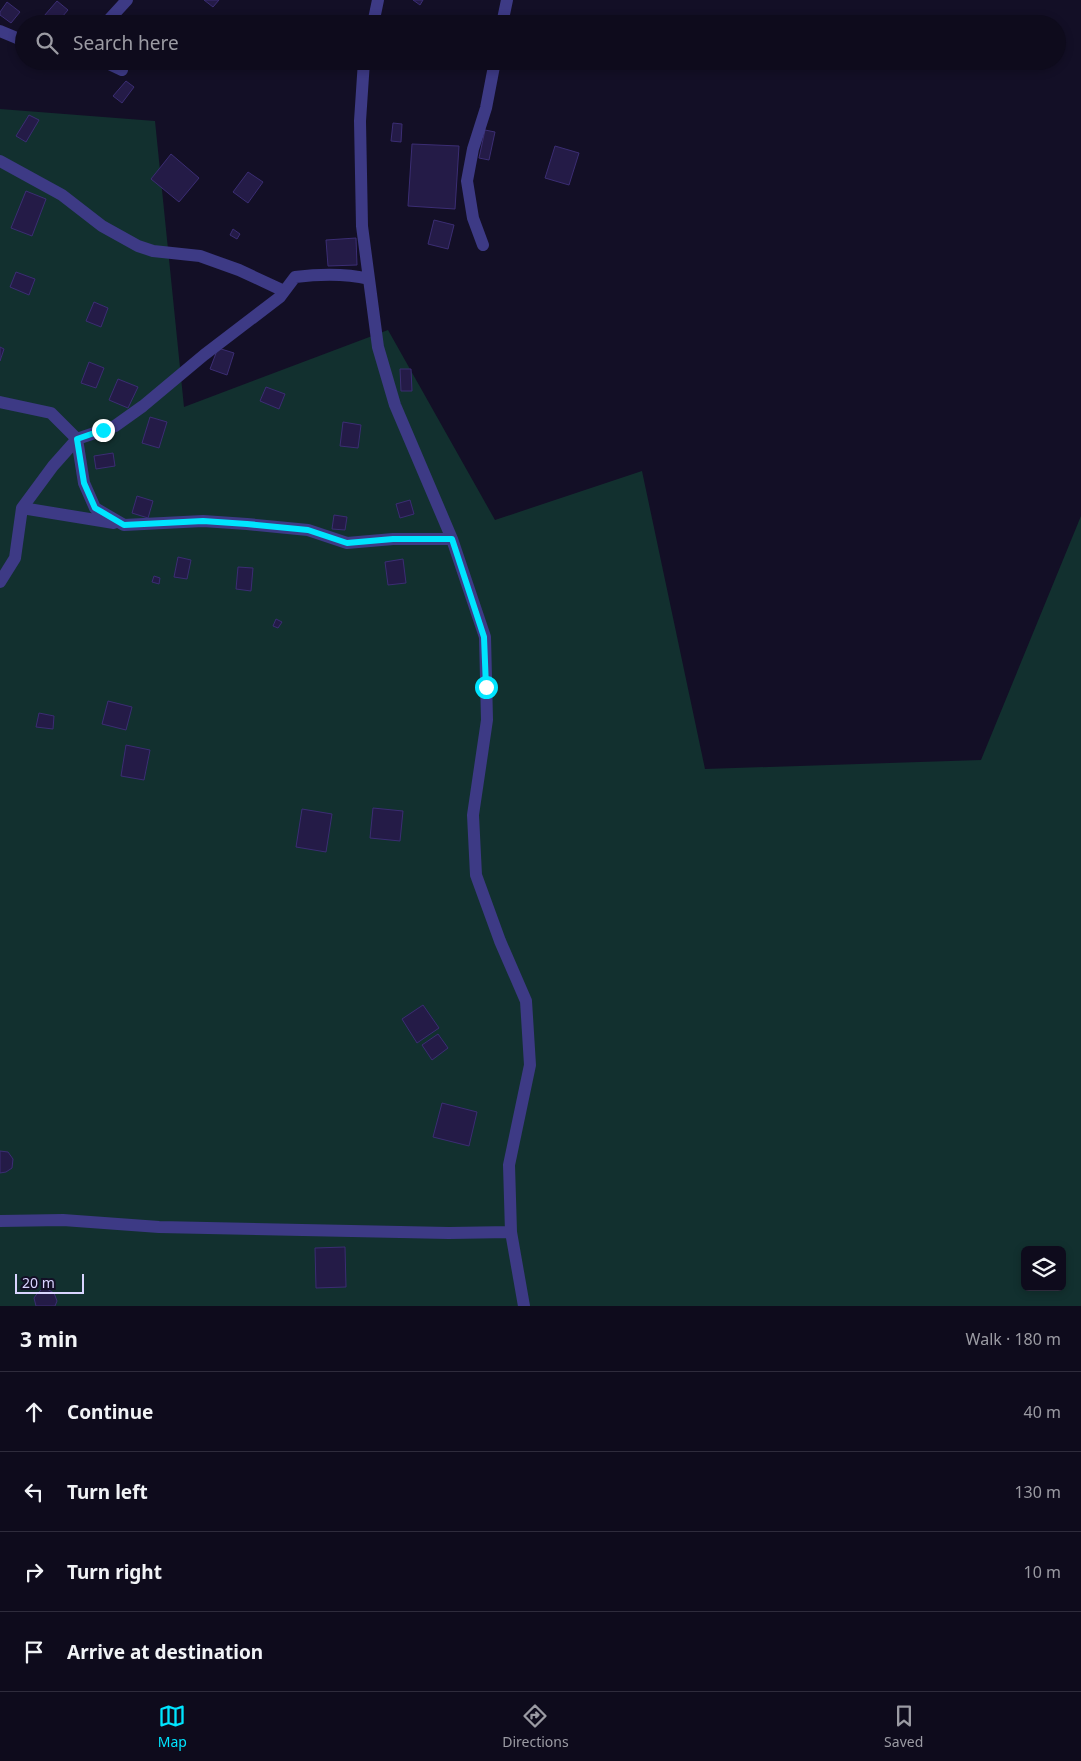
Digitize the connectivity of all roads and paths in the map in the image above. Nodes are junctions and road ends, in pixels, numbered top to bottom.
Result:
1 (127, 0) edge
2 (378, 0) edge
3 (507, 0) edge
4 (113, 15) edge
5 (374, 15) edge
6 (504, 15) edge
7 (0, 31) edge
8 (15, 37) edge
9 (363, 70) edge
10 (493, 70) edge
11 (0, 161) edge
12 (482, 245) dead end
13 (369, 279) junction
14 (284, 292) junction
15 (0, 402) edge
16 (77, 439) junction
17 (22, 508) junction
18 (124, 525) junction
19 (452, 539) junction
20 (0, 582) edge
21 (0, 1221) edge
22 (511, 1232) junction
23 (524, 1306) edge

1 - 4 street
2 - 5 street
3 - 6 street
7 - 8 street
9 - 13 street
10 - 12 street
11 - 14 street
13 - 14 street
13 - 19 street
14 - 16 street
15 - 16 street
16 - 17 street
16 - 18 street
17 - 18 street
17 - 20 street
18 - 19 street
19 - 22 street
21 - 22 street
22 - 23 street

